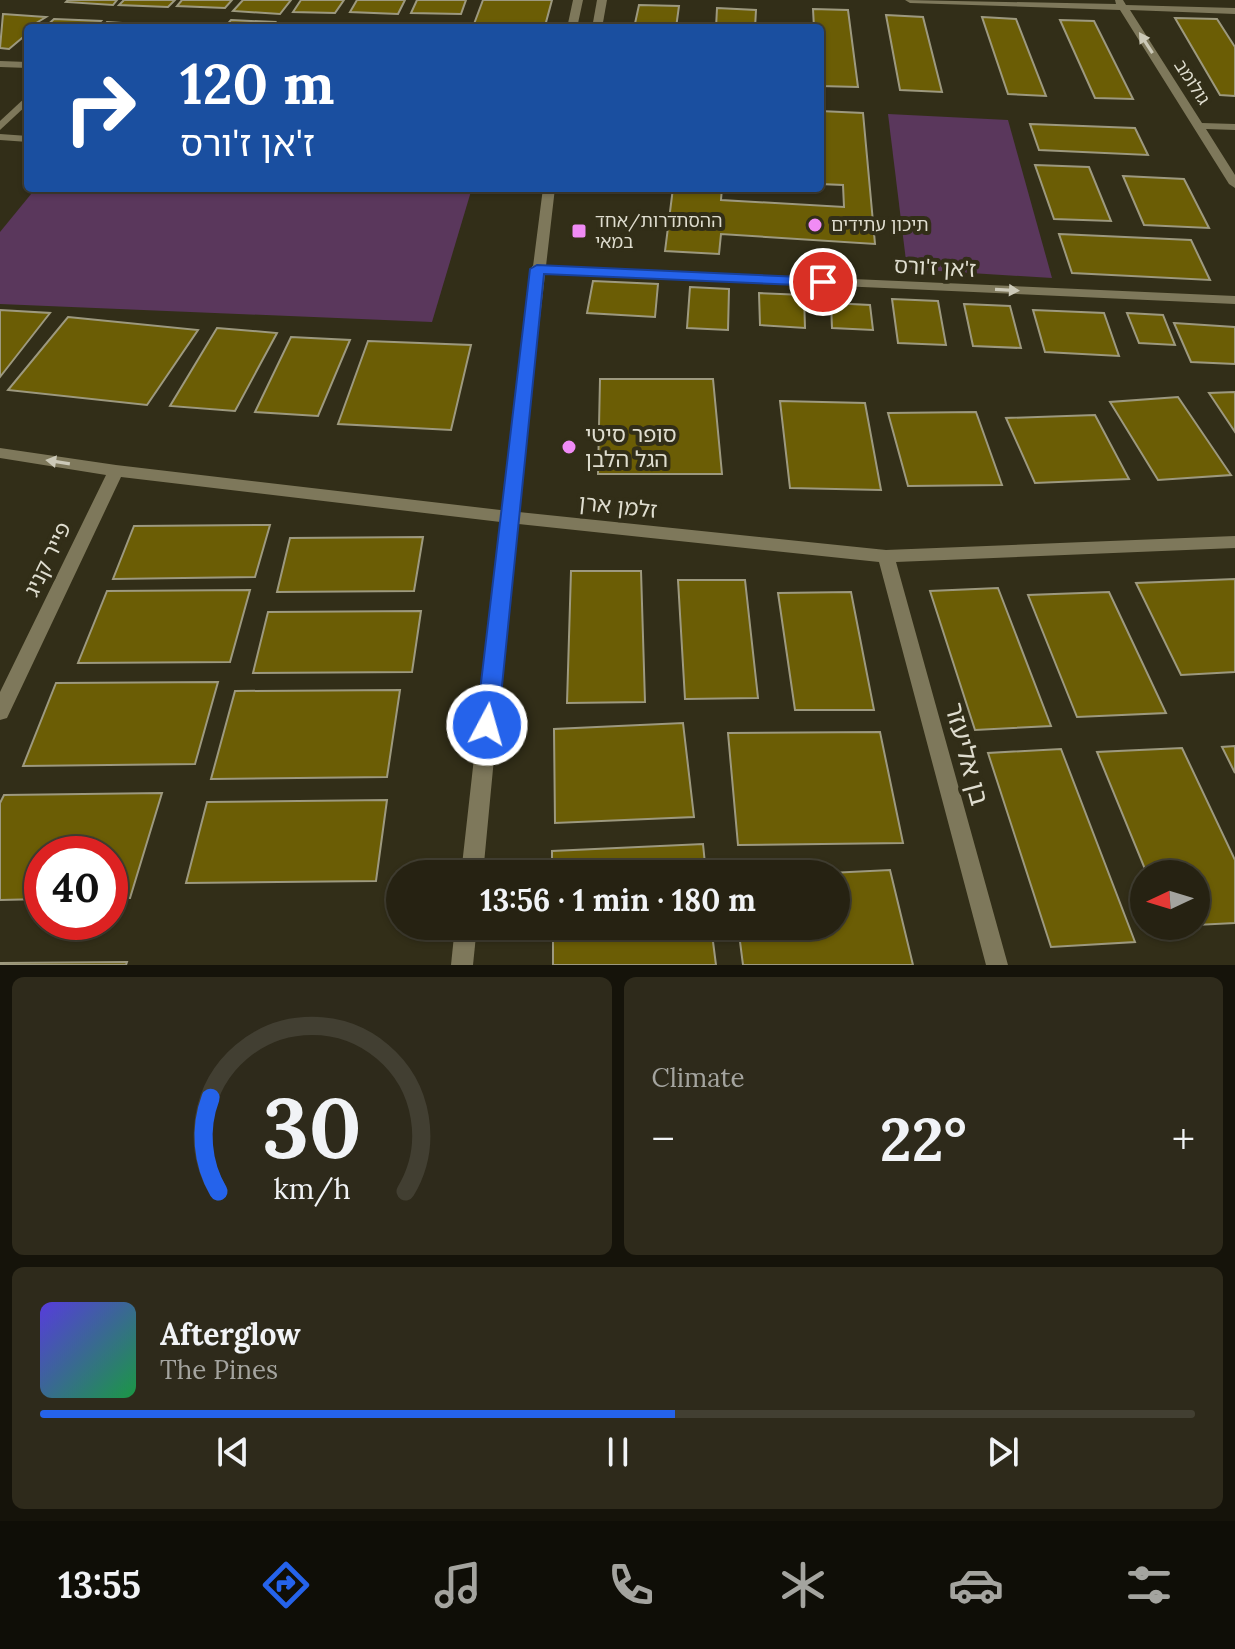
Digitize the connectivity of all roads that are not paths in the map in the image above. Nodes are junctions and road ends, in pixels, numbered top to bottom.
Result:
1 (578, 0) edge
2 (602, 0) edge
3 (910, 0) edge
4 (1120, 4) edge
5 (1235, 11) edge
6 (573, 24) edge
7 (598, 24) edge
8 (0, 64) edge
9 (24, 65) edge
10 (24, 102) edge
11 (1199, 126) junction
12 (0, 127) edge
13 (1235, 127) edge
14 (0, 137) edge
15 (24, 139) edge
16 (1235, 184) edge
17 (548, 192) edge
18 (537, 269) junction
19 (1235, 300) edge
20 (0, 453) edge
21 (116, 471) junction
22 (509, 517) junction
23 (1235, 542) edge
24 (886, 556) junction
25 (0, 712) edge
26 (473, 860) edge
27 (465, 940) edge
28 (462, 965) edge
29 (997, 965) edge

1 - 6 street
2 - 7 street
3 - 4 street
4 - 5 street
11 -> 4 street, גולומב
8 - 9 street
10 - 12 street
11 - 13 street
11 - 16 street, גולומב
14 - 15 street
17 - 18 street
18 -> 19 street, ז'אן ז'ורס
18 - 22 street
21 -> 20 street, זלמן ארן
21 - 22 street, זלמן ארן
21 - 25 street, פייר קניג
22 - 24 street, זלמן ארן
22 - 26 street
23 - 24 street, זלמן ארן
24 - 29 street, בן אליעזר
27 - 28 street

